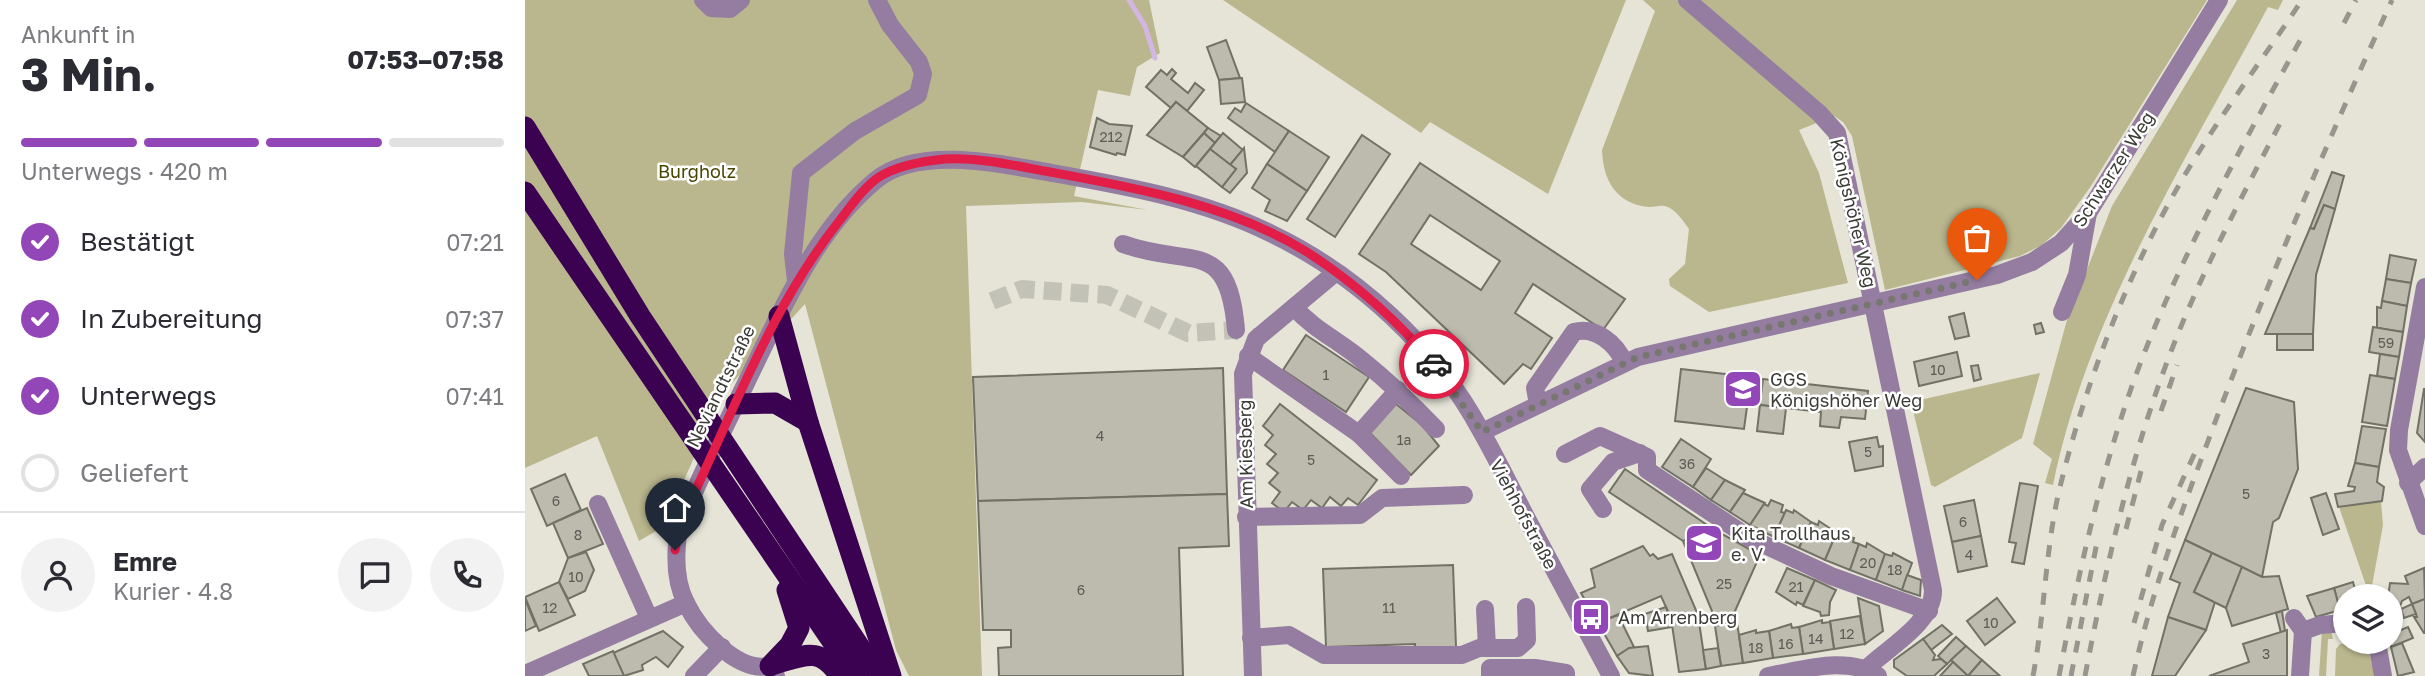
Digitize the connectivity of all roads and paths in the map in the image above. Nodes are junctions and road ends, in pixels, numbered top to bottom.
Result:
1 (703, 0) edge
2 (741, 0) edge
3 (877, 0) edge
4 (1687, 0) edge
5 (2219, 0) edge
6 (525, 127) edge
7 (525, 192) edge
8 (2088, 214) junction
9 (1123, 244) dead end
10 (1336, 272) junction
11 (2425, 287) edge
12 (792, 288) junction
13 (1874, 303) junction
14 (1294, 307) junction
15 (2062, 312) dead end
16 (779, 316) junction
17 (1236, 331) dead end
18 (1248, 356) junction
19 (1624, 362) junction
20 (1398, 390) junction
21 (736, 404) junction
22 (1538, 404) junction
23 (808, 422) junction
24 (1436, 429) dead end
25 (1482, 432) junction
26 (1359, 434) junction
27 (1565, 454) dead end
28 (1644, 455) junction
29 (2425, 467) edge
30 (1401, 476) dead end
31 (2408, 483) junction
32 (1464, 495) dead end
33 (598, 504) dead end
34 (1603, 509) dead end
35 (1246, 517) junction
36 (2425, 526) edge
37 (769, 550) junction
38 (686, 603) junction
39 (1526, 607) dead end
40 (1485, 609) dead end
41 (1929, 611) junction
42 (649, 618) junction
43 (2333, 624) edge
44 (1251, 638) junction
45 (722, 647) junction
46 (1487, 648) junction
47 (2379, 654) edge
48 (773, 671) edge
49 (1873, 672) edge
50 (525, 674) edge
51 (694, 676) edge
52 (840, 676) edge
53 (856, 676) edge
54 (879, 676) edge
55 (891, 676) edge
56 (1253, 676) edge
57 (1490, 676) edge
58 (1566, 676) edge
59 (1611, 676) edge
60 (1768, 676) edge
61 (2300, 676) edge
62 (2383, 676) edge

1 - 2 street
3 - 12 street
4 - 13 street, Königshöher Weg
5 - 8 street, Schwarzer Weg
6 - 54 highway
7 - 37 highway
8 - 13 street, Schwarzer Weg
8 - 15 street
9 - 17 street
10 - 12 street, Viehhofstraße
10 - 14 street, Am Kiesberg
10 - 25 street, Viehhofstraße
11 - 31 street
12 - 16 street, Neviandtstraße
13 - 19 street, Schwarzer Weg
13 - 41 street, Königshöher Weg
14 - 18 street, Am Kiesberg
14 - 20 street
16 - 21 street, Neviandtstraße
16 - 23 highway
18 - 26 street
18 - 35 street, Am Kiesberg
19 - 22 street, Schwarzer Weg
19 - 22 street
20 - 24 street
20 - 26 street
21 - 23 highway
21 - 38 street, Neviandtstraße
22 - 25 street, Schwarzer Weg
23 - 55 highway
25 - 59 street, Viehhofstraße
26 - 30 street
27 - 28 street
28 - 34 street
28 - 41 street
29 - 31 street
31 - 36 street
32 - 35 street
33 - 42 street
35 - 44 street, Am Kiesberg
37 - 48 highway
37 - 53 highway
38 - 42 street
38 - 45 street, Neviandtstraße
39 - 46 street
40 - 46 street
41 - 49 street
42 - 50 street
43 - 61 street
44 - 46 street
44 - 56 street, Am Kiesberg
45 - 48 street, Neviandtstraße
45 - 51 street
47 - 62 street
48 - 52 highway
49 - 60 street
57 - 58 street

